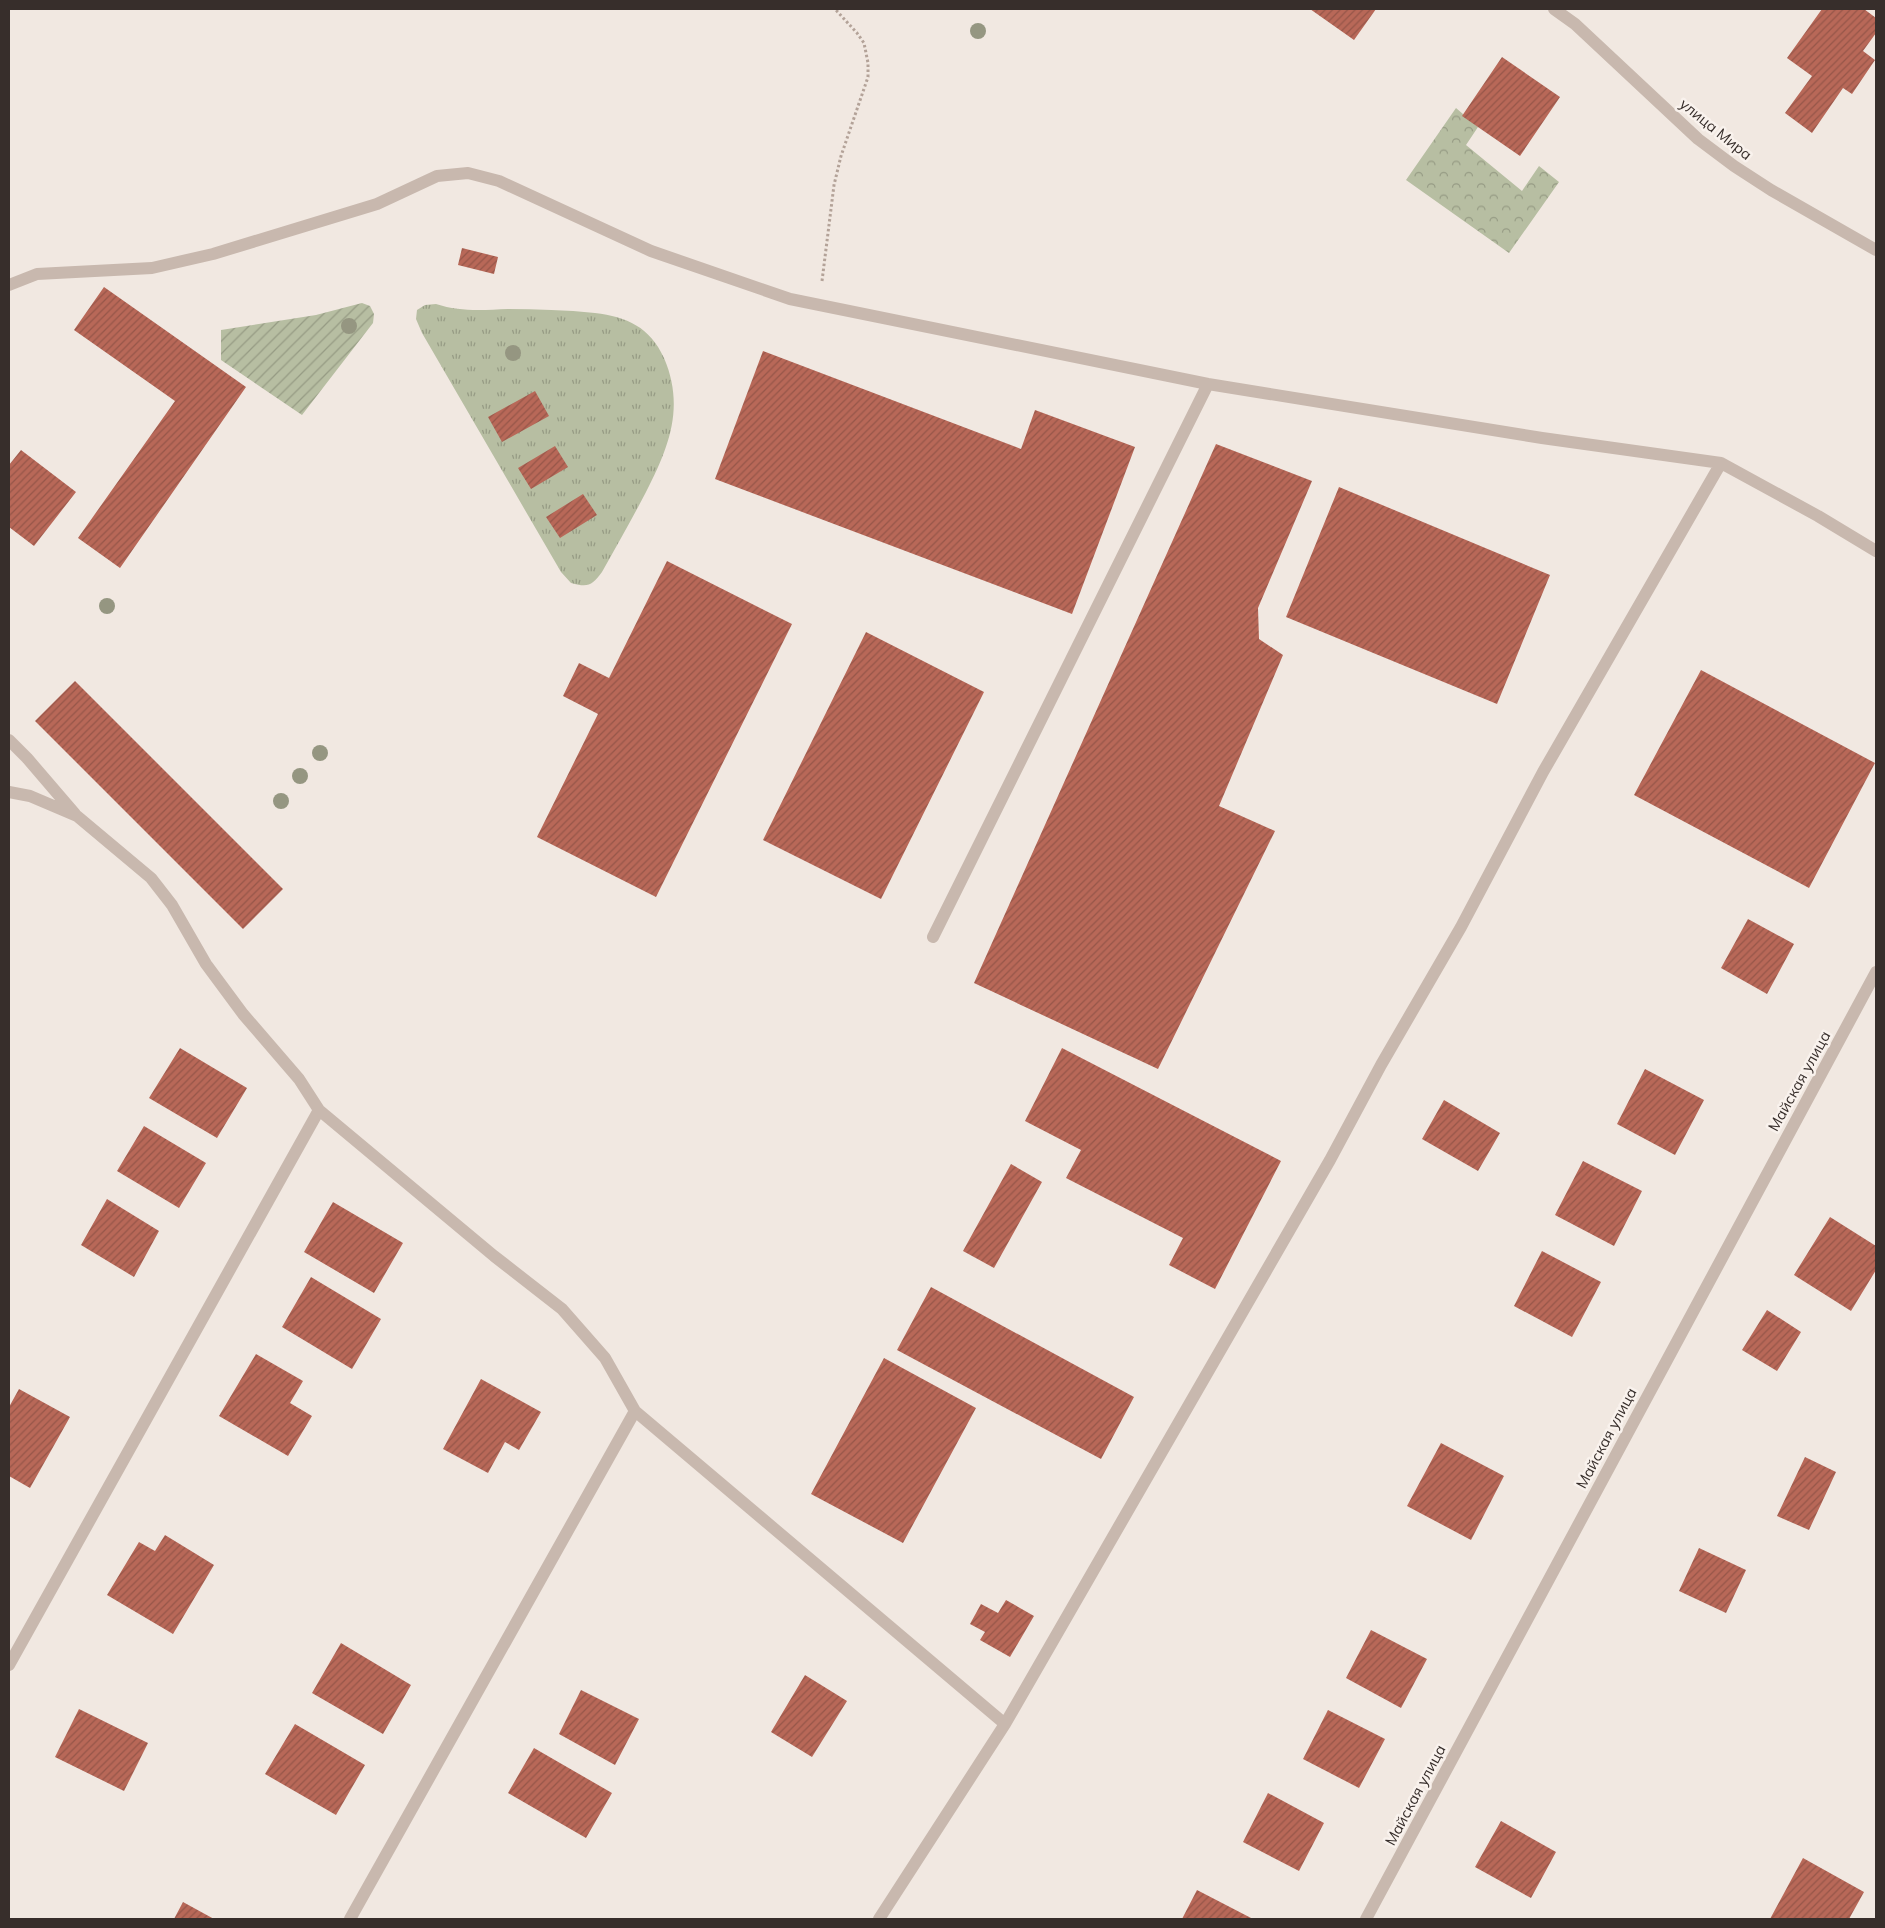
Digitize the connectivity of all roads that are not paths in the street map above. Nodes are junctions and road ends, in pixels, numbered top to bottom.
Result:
1 (1554, 9) edge
2 (1876, 250) edge
3 (9, 285) edge
4 (1208, 384) junction
5 (1721, 463) junction
6 (1876, 551) edge
7 (9, 740) edge
8 (9, 792) edge
9 (77, 816) junction
10 (934, 937) dead end
11 (1876, 972) edge
12 (319, 1110) junction
13 (635, 1410) junction
14 (9, 1665) edge
15 (1005, 1724) junction
16 (350, 1919) edge
17 (880, 1919) edge
18 (1366, 1919) edge

1 - 2 street, улица Мира
3 - 4 street
4 - 5 street
4 - 10 street
5 - 6 street
5 - 15 street
7 - 9 street
8 - 9 street
9 - 12 street
11 - 18 street, Майская улица
12 - 13 street
12 - 14 street
13 - 15 street
13 - 16 street
15 - 17 street

